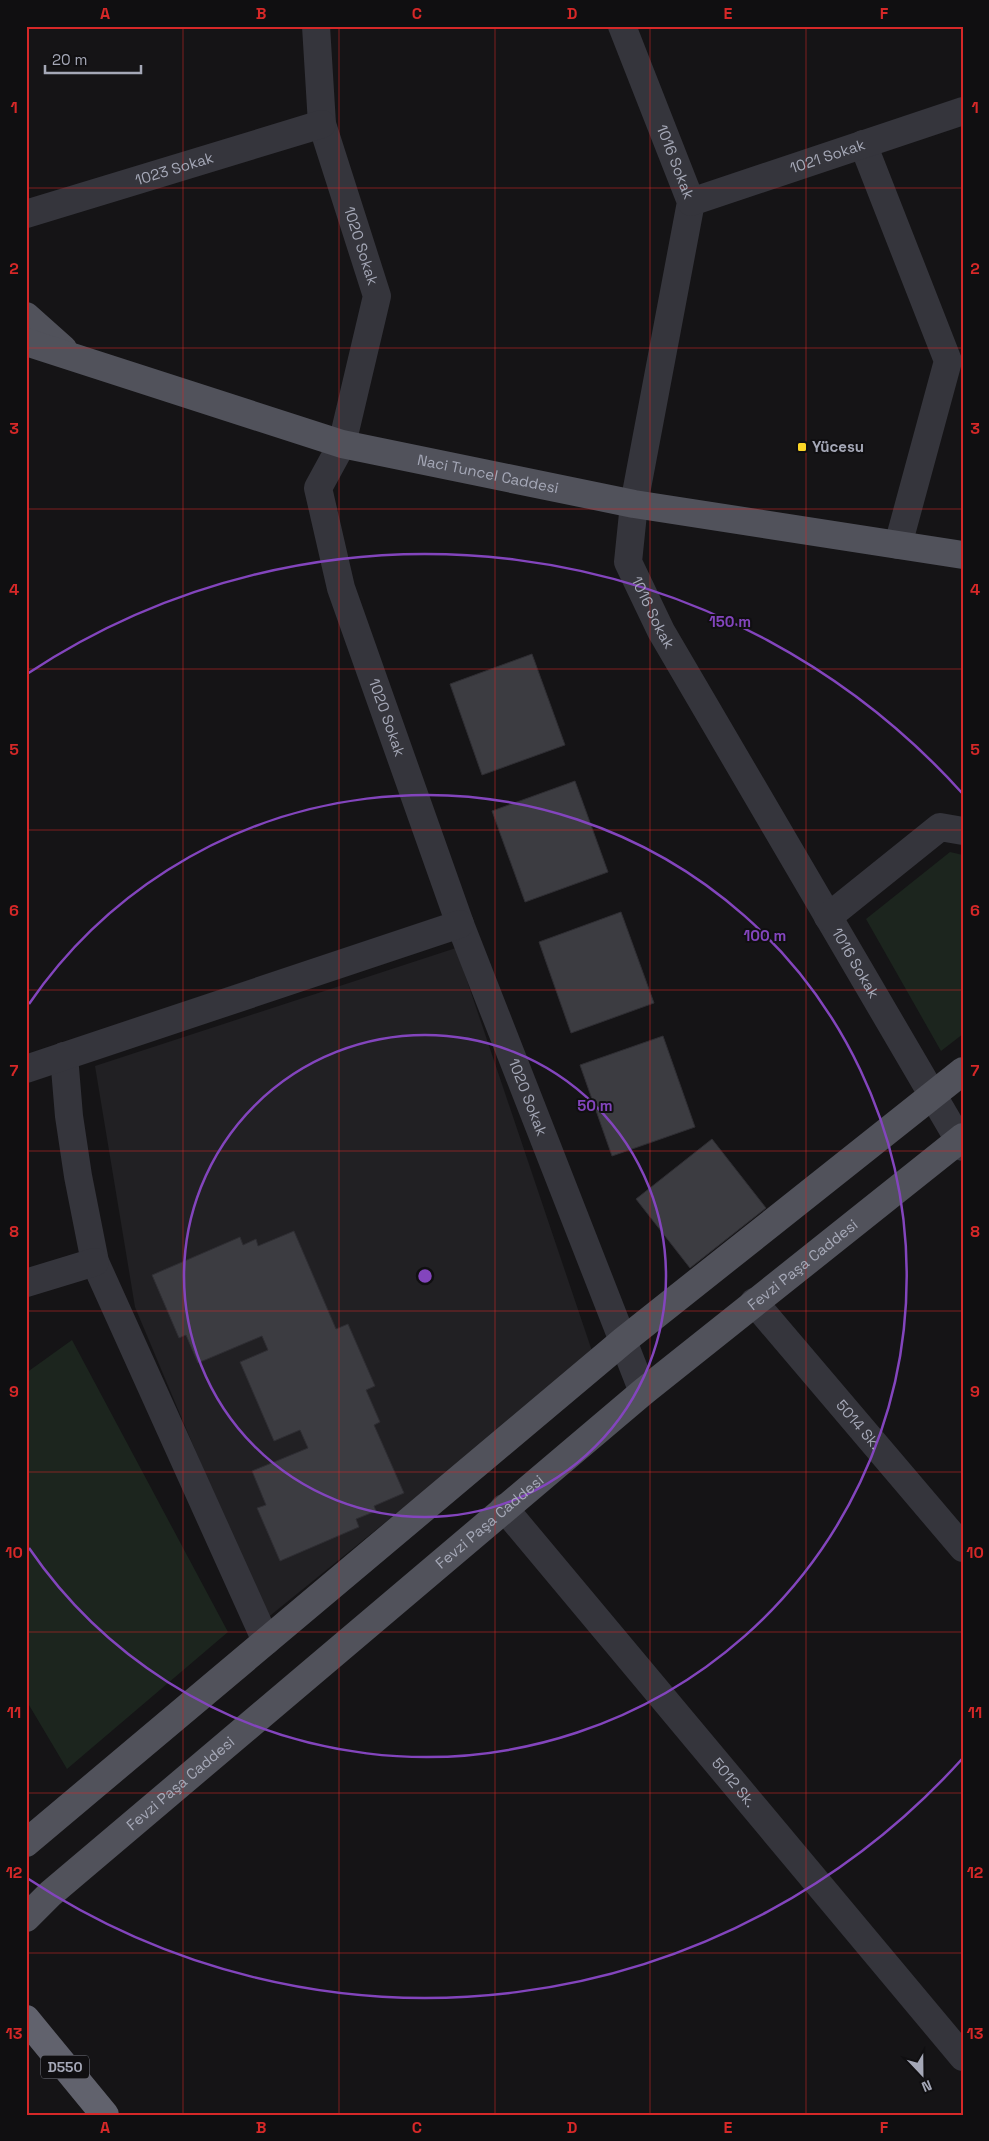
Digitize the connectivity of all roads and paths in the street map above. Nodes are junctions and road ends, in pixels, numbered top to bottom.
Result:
1 (316, 26) edge
2 (622, 26) edge
3 (963, 111) edge
4 (322, 124) junction
5 (863, 144) junction
6 (691, 202) junction
7 (26, 214) edge
8 (26, 316) edge
9 (26, 342) edge
10 (72, 357) junction
11 (342, 444) junction
12 (634, 504) junction
13 (898, 545) junction
14 (963, 555) edge
15 (963, 831) edge
16 (828, 917) junction
17 (460, 924) junction
18 (64, 1056) junction
19 (26, 1069) edge
20 (963, 1071) edge
21 (931, 1095) junction
22 (961, 1142) edge
23 (96, 1262) junction
24 (26, 1283) edge
25 (754, 1302) junction
26 (623, 1341) junction
27 (643, 1392) junction
28 (504, 1508) junction
29 (963, 1548) edge
30 (266, 1641) junction
31 (26, 1843) edge
32 (26, 1918) edge
33 (26, 2019) edge
34 (963, 2057) edge
35 (105, 2115) edge

1 - 4 street, 1020 Sokak
2 - 6 street, 1016 Sokak
3 - 5 street, 1021 Sokak
4 - 7 street, 1023 Sokak
4 - 11 street, 1020 Sokak
5 - 6 street, 1021 Sokak
5 - 13 street
6 - 12 street, 1016 Sokak
8 - 10 main road
9 - 10 main road, Naci Tuncel Caddesi
10 - 11 main road, Naci Tuncel Caddesi
11 - 12 main road, Naci Tuncel Caddesi
11 - 17 street, 1020 Sokak
12 - 13 main road, Naci Tuncel Caddesi
12 - 16 street, 1016 Sokak
13 - 14 main road, Naci Tuncel Caddesi
15 - 16 street
16 - 21 street, 1016 Sokak
17 - 18 street
17 - 26 street, 1020 Sokak
18 - 19 street
18 - 23 street
20 - 21 main road
21 - 22 street, 1016 Sokak
21 - 26 main road
22 - 25 main road, Fevzi Paşa Caddesi
23 - 24 street
23 - 30 street
25 - 27 main road, Fevzi Paşa Caddesi
25 - 29 street, 5014 Sk.
26 - 27 street, 1020 Sokak
26 - 30 main road
27 - 28 main road, Fevzi Paşa Caddesi
28 - 32 main road, Fevzi Paşa Caddesi
28 - 34 street, 5012 Sk.
30 - 31 main road
33 - 35 highway, D550

